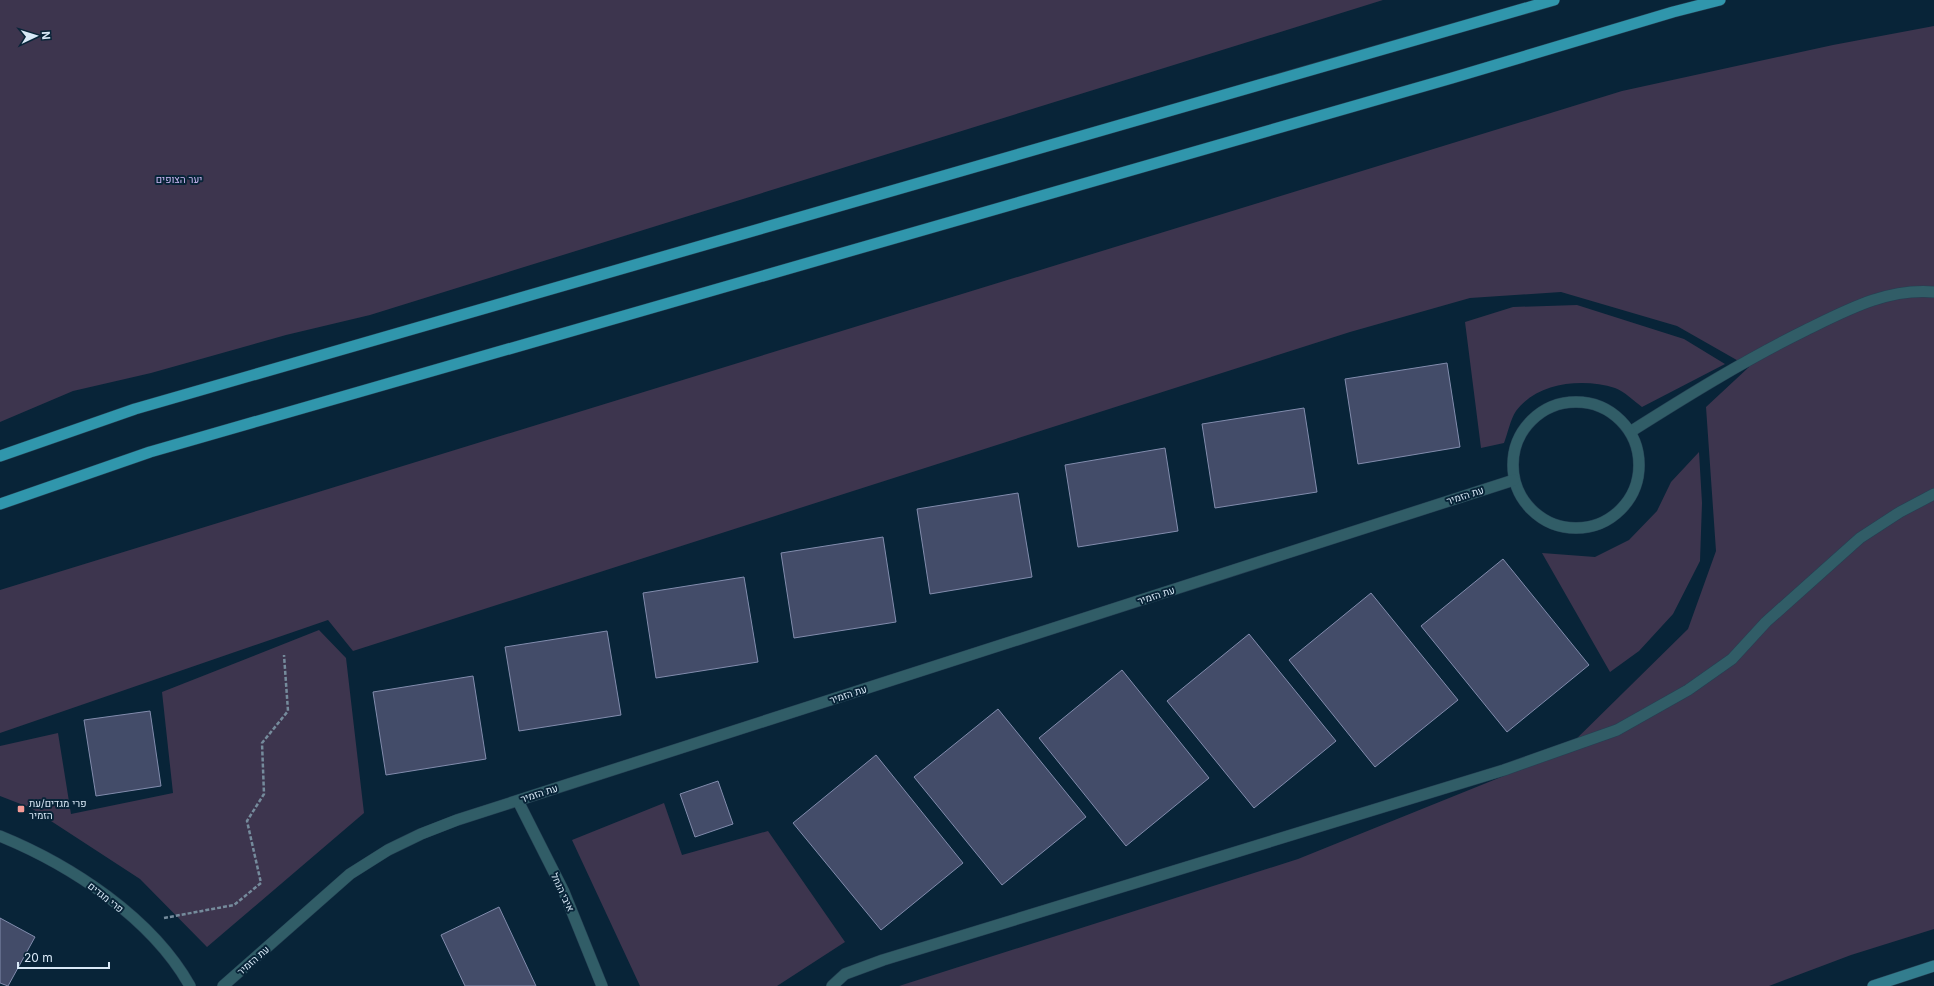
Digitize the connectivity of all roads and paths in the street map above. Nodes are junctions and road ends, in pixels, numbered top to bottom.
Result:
1 (1554, 0) edge
2 (1720, 0) edge
3 (1934, 292) edge
4 (1630, 432) junction
5 (0, 456) edge
6 (1514, 480) junction
7 (1934, 494) edge
8 (0, 504) edge
9 (284, 655) dead end
10 (518, 800) junction
11 (0, 836) edge
12 (137, 922) junction
13 (1934, 966) edge
14 (190, 986) edge
15 (223, 986) edge
16 (602, 986) edge
17 (832, 986) edge
18 (1873, 986) edge

1 - 5 main road
2 - 8 main road
3 - 4 street
4 - 6 street
4 - 6 street
6 - 10 street, עת הזמיר
7 - 17 street
9 - 12 path
10 - 15 street, עת הזמיר
10 - 16 street, איבי הנחל
11 - 12 street, פרי מגדים
12 - 14 street, פרי מגדים
13 - 18 main road

